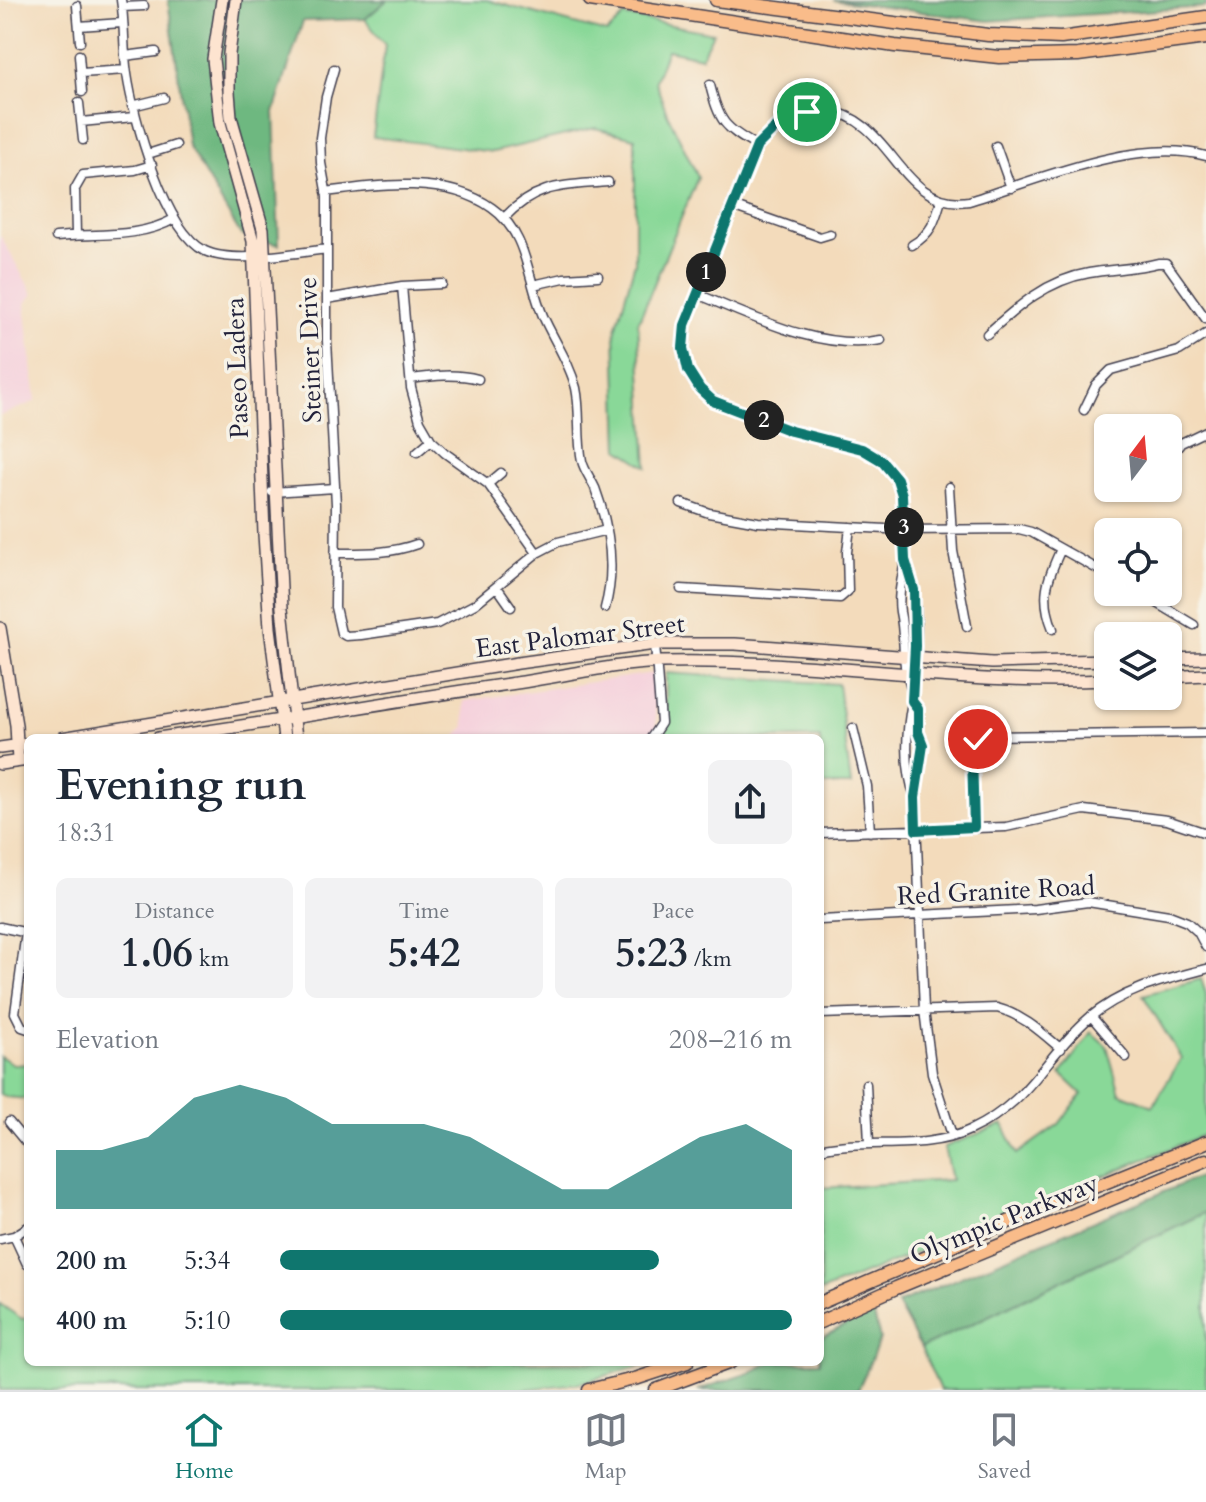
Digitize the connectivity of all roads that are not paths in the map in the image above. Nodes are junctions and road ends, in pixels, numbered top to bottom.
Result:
1 (222, 0) edge
2 (236, 0) edge
3 (590, 0) edge
4 (716, 0) edge
5 (122, 4) edge
6 (77, 6) dead end
7 (144, 6) dead end
8 (1206, 17) edge
9 (122, 23) junction
10 (79, 26) junction
11 (1206, 38) edge
12 (80, 42) dead end
13 (156, 52) dead end
14 (79, 55) dead end
15 (125, 56) junction
16 (334, 69) dead end
17 (126, 70) junction
18 (81, 73) junction
19 (710, 85) dead end
20 (82, 92) dead end
21 (164, 98) dead end
22 (79, 103) dead end
23 (132, 106) junction
24 (134, 117) junction
25 (81, 122) junction
26 (83, 140) dead end
27 (176, 145) dead end
28 (757, 146) junction
29 (996, 146) dead end
30 (148, 154) junction
31 (1206, 156) edge
32 (152, 165) junction
33 (608, 182) dead end
34 (1011, 188) junction
35 (326, 192) junction
36 (941, 200) junction
37 (732, 206) junction
38 (504, 218) junction
39 (174, 219) junction
40 (830, 234) dead end
41 (76, 235) junction
42 (56, 237) dead end
43 (912, 245) dead end
44 (327, 249) junction
45 (260, 256) junction
46 (598, 276) dead end
47 (442, 284) dead end
48 (533, 285) junction
49 (402, 286) junction
50 (697, 294) junction
51 (327, 299) junction
52 (1206, 319) edge
53 (987, 334) dead end
54 (1206, 334) edge
55 (881, 340) dead end
56 (411, 379) junction
57 (478, 379) dead end
58 (1084, 410) dead end
59 (1206, 431) edge
60 (431, 440) junction
61 (1182, 443) edge
62 (417, 452) dead end
63 (501, 473) dead end
64 (488, 484) junction
65 (949, 487) dead end
66 (335, 488) junction
67 (270, 492) junction
68 (681, 503) dead end
69 (850, 527) junction
70 (607, 530) junction
71 (904, 530) junction
72 (951, 530) junction
73 (417, 544) dead end
74 (1061, 549) junction
75 (335, 553) junction
76 (537, 553) junction
77 (905, 560) junction
78 (1094, 567) edge
79 (497, 587) junction
80 (681, 589) dead end
81 (1162, 606) edge
82 (511, 607) dead end
83 (605, 608) dead end
84 (1194, 625) dead end
85 (967, 626) dead end
86 (0, 628) edge
87 (1053, 629) dead end
88 (655, 644) junction
89 (910, 658) junction
90 (1206, 658) edge
91 (1182, 659) edge
92 (1094, 660) edge
93 (658, 662) junction
94 (910, 674) junction
95 (1206, 675) edge
96 (1182, 676) edge
97 (1094, 680) edge
98 (293, 701) junction
99 (912, 701) junction
100 (280, 703) junction
101 (287, 719) junction
102 (853, 728) dead end
103 (1206, 733) edge
104 (87, 734) edge
105 (185, 734) edge
106 (285, 734) edge
107 (294, 734) edge
108 (654, 734) edge
109 (23, 745) edge
110 (0, 748) edge
111 (23, 761) edge
112 (0, 764) edge
113 (915, 797) junction
114 (974, 827) junction
115 (916, 830) junction
116 (870, 832) junction
117 (824, 833) edge
118 (1206, 833) edge
119 (921, 915) junction
120 (824, 920) edge
121 (0, 927) edge
122 (24, 931) edge
123 (1206, 947) edge
124 (24, 952) edge
125 (1206, 969) edge
126 (924, 1010) junction
127 (824, 1014) edge
128 (1091, 1016) junction
129 (24, 1028) edge
130 (1061, 1049) junction
131 (1126, 1057) dead end
132 (866, 1084) dead end
133 (9, 1122) dead end
134 (952, 1135) junction
135 (24, 1140) edge
136 (1206, 1142) edge
137 (869, 1143) junction
138 (824, 1149) edge
139 (1206, 1160) edge
140 (24, 1230) edge
141 (14, 1236) junction
142 (0, 1239) edge
143 (24, 1258) edge
144 (873, 1279) junction
145 (880, 1295) junction
146 (824, 1301) edge
147 (824, 1320) edge
148 (675, 1366) edge
149 (720, 1366) edge
150 (589, 1390) edge
151 (656, 1390) edge

1 - 45 main road, Paseo Ladera
2 - 45 main road, Paseo Ladera
3 - 11 main road
4 - 8 main road
5 - 7 street
5 - 9 street
6 - 10 street
9 - 10 street
9 - 15 street
10 - 12 street
13 - 15 street
14 - 18 street
15 - 17 street
16 - 35 street, Steiner Drive
17 - 18 street
17 - 23 street
18 - 20 street
19 - 28 street
21 - 23 street
22 - 25 street
23 - 24 street
24 - 25 street
24 - 30 street
25 - 26 street
27 - 30 street
28 - 36 street
28 - 37 street
29 - 34 street
30 - 32 street
31 - 34 street
32 - 39 street
32 - 41 street
33 - 38 street
34 - 36 street
35 - 38 street
35 - 44 street, Steiner Drive
36 - 43 street
37 - 40 street
37 - 50 street
38 - 48 street
39 - 41 street
39 - 45 street
41 - 42 street
44 - 45 street
44 - 51 street, Steiner Drive
45 - 67 main road, Paseo Ladera
46 - 48 street
47 - 49 street
48 - 70 street
49 - 51 street
49 - 56 street
50 - 55 street
50 - 71 street
51 - 66 street, Steiner Drive
52 - 53 street
54 - 58 street
56 - 57 street
56 - 60 street
59 - 61 street
60 - 62 street
60 - 64 street
63 - 64 street
64 - 76 street
65 - 72 street
66 - 67 street
66 - 75 street, Steiner Drive
67 - 98 main road, Paseo Ladera
67 - 100 main road, Paseo Ladera
68 - 69 street
69 - 71 street
69 - 80 street
70 - 76 street
70 - 83 street
71 - 72 street
71 - 77 street
72 - 74 street
72 - 85 street
73 - 75 street
74 - 78 street
74 - 87 street
75 - 79 street, Steiner Drive
76 - 79 street
77 - 89 street
77 - 89 street
79 - 82 street
81 - 84 street
86 - 109 main road
88 - 89 main road, East Palomar Street
88 - 93 street
88 - 98 main road, East Palomar Street
89 - 92 main road, East Palomar Street
89 - 94 street
90 - 91 main road
93 - 94 main road, East Palomar Street
93 - 101 main road, East Palomar Street
93 - 108 street
94 - 97 main road, East Palomar Street
94 - 99 street
95 - 96 main road
98 - 100 main road, East Palomar Street
98 - 101 main road, Paseo Ladera
99 - 113 street
99 - 113 street
100 - 101 main road, Paseo Ladera
100 - 104 main road, East Palomar Street
101 - 105 main road, East Palomar Street
101 - 106 main road, Paseo Ladera
101 - 107 main road, Paseo Ladera
102 - 116 street
103 - 114 street
109 - 110 main road
109 - 111 main road
111 - 112 main road
113 - 115 street
114 - 115 street
114 - 118 street
115 - 116 street
115 - 119 street
116 - 117 street
119 - 120 street, Red Granite Road
119 - 123 street, Red Granite Road
119 - 126 street
121 - 122 street
124 - 129 street
125 - 128 street
126 - 127 street
126 - 130 street
126 - 134 street
128 - 130 street
128 - 131 street
130 - 134 street
132 - 137 street
133 - 135 street
134 - 137 street
136 - 144 main road, Olympic Parkway
137 - 138 street
139 - 145 main road, Olympic Parkway
140 - 141 street
141 - 142 street
141 - 143 street
144 - 145 main road
144 - 146 main road, Olympic Parkway
145 - 147 main road, Olympic Parkway
148 - 150 main road
149 - 151 main road

